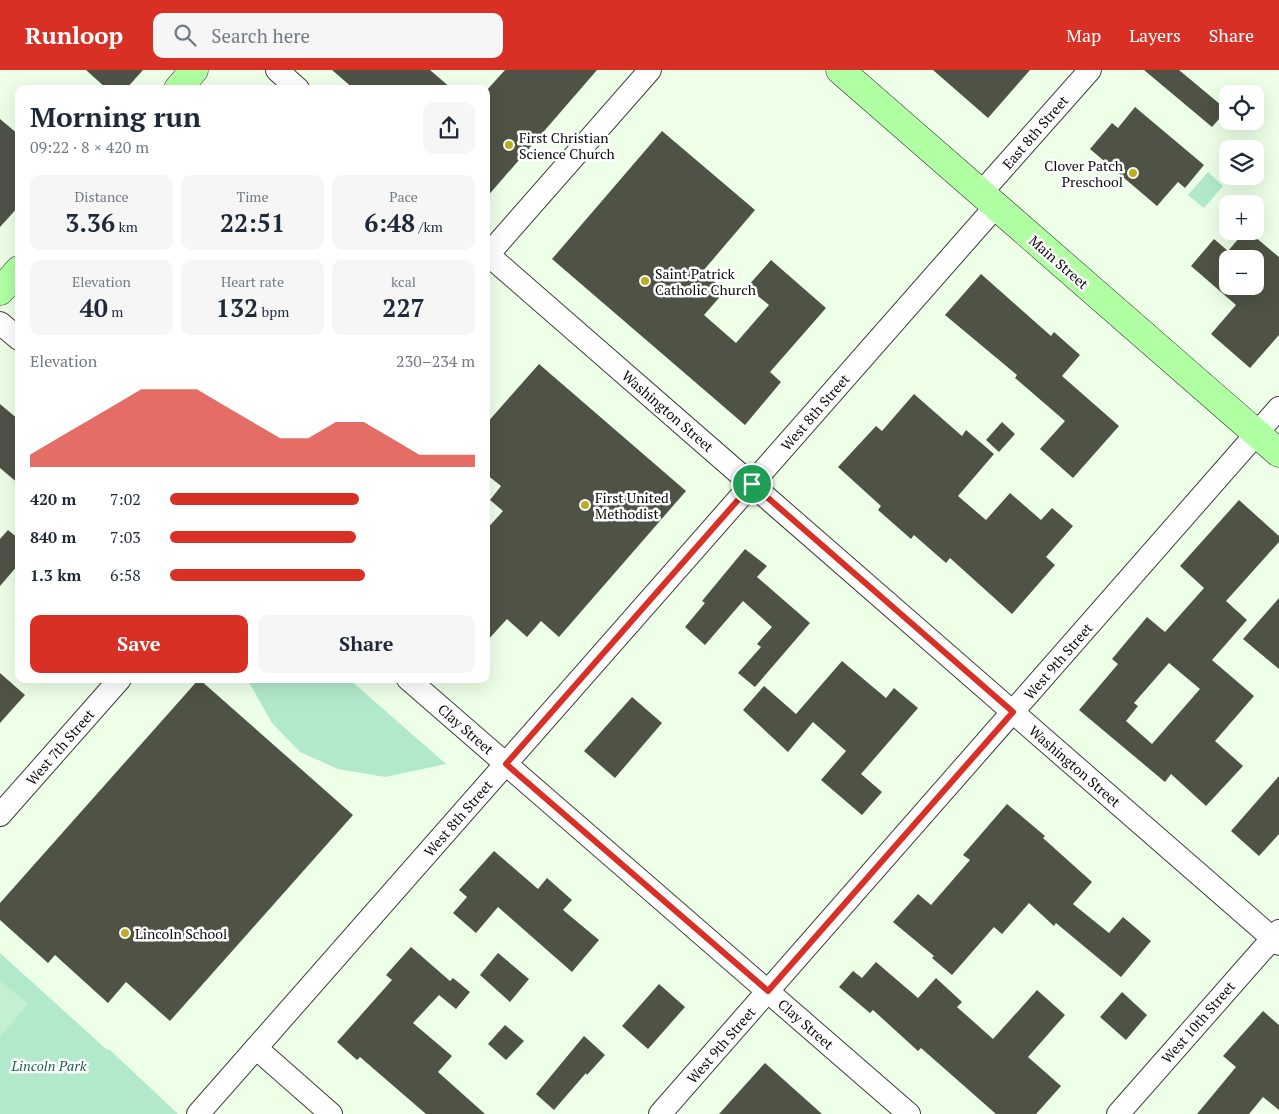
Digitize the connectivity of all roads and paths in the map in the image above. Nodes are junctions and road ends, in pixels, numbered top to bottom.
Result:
1 (194, 70) edge
2 (277, 70) edge
3 (650, 70) edge
4 (840, 70) edge
5 (1090, 70) edge
6 (181, 85) edge
7 (294, 85) edge
8 (988, 200) junction
9 (490, 252) edge
10 (490, 258) edge
11 (15, 274) edge
12 (0, 291) edge
13 (0, 322) edge
14 (15, 335) edge
15 (1279, 408) edge
16 (1257, 434) junction
17 (1279, 453) edge
18 (752, 484) junction
19 (116, 683) edge
20 (413, 683) edge
21 (1013, 712) junction
22 (506, 764) junction
23 (0, 815) edge
24 (1277, 937) edge
25 (768, 991) junction
26 (256, 1048) junction
27 (198, 1114) edge
28 (332, 1114) edge
29 (660, 1114) edge
30 (909, 1114) edge
31 (1118, 1114) edge

1 - 6 main road
2 - 7 street
3 - 9 street
4 - 8 main road, Main Street
5 - 8 street, East 8th Street
8 - 16 main road, Main Street
8 - 18 street, West 8th Street
10 - 18 street, Washington Street
11 - 12 main road
13 - 14 street
15 - 16 street, West 9th Street
16 - 17 main road, Main Street
16 - 21 street, West 9th Street
18 - 21 street, Washington Street
18 - 22 street, West 8th Street
19 - 23 street, West 7th Street
20 - 22 street, Clay Street
21 - 24 street, Washington Street
21 - 25 street, West 9th Street
22 - 25 street, Clay Street
22 - 26 street, West 8th Street
24 - 31 street, West 10th Street
25 - 29 street, West 9th Street
25 - 30 street, Clay Street
26 - 27 street, West 8th Street
26 - 28 street

